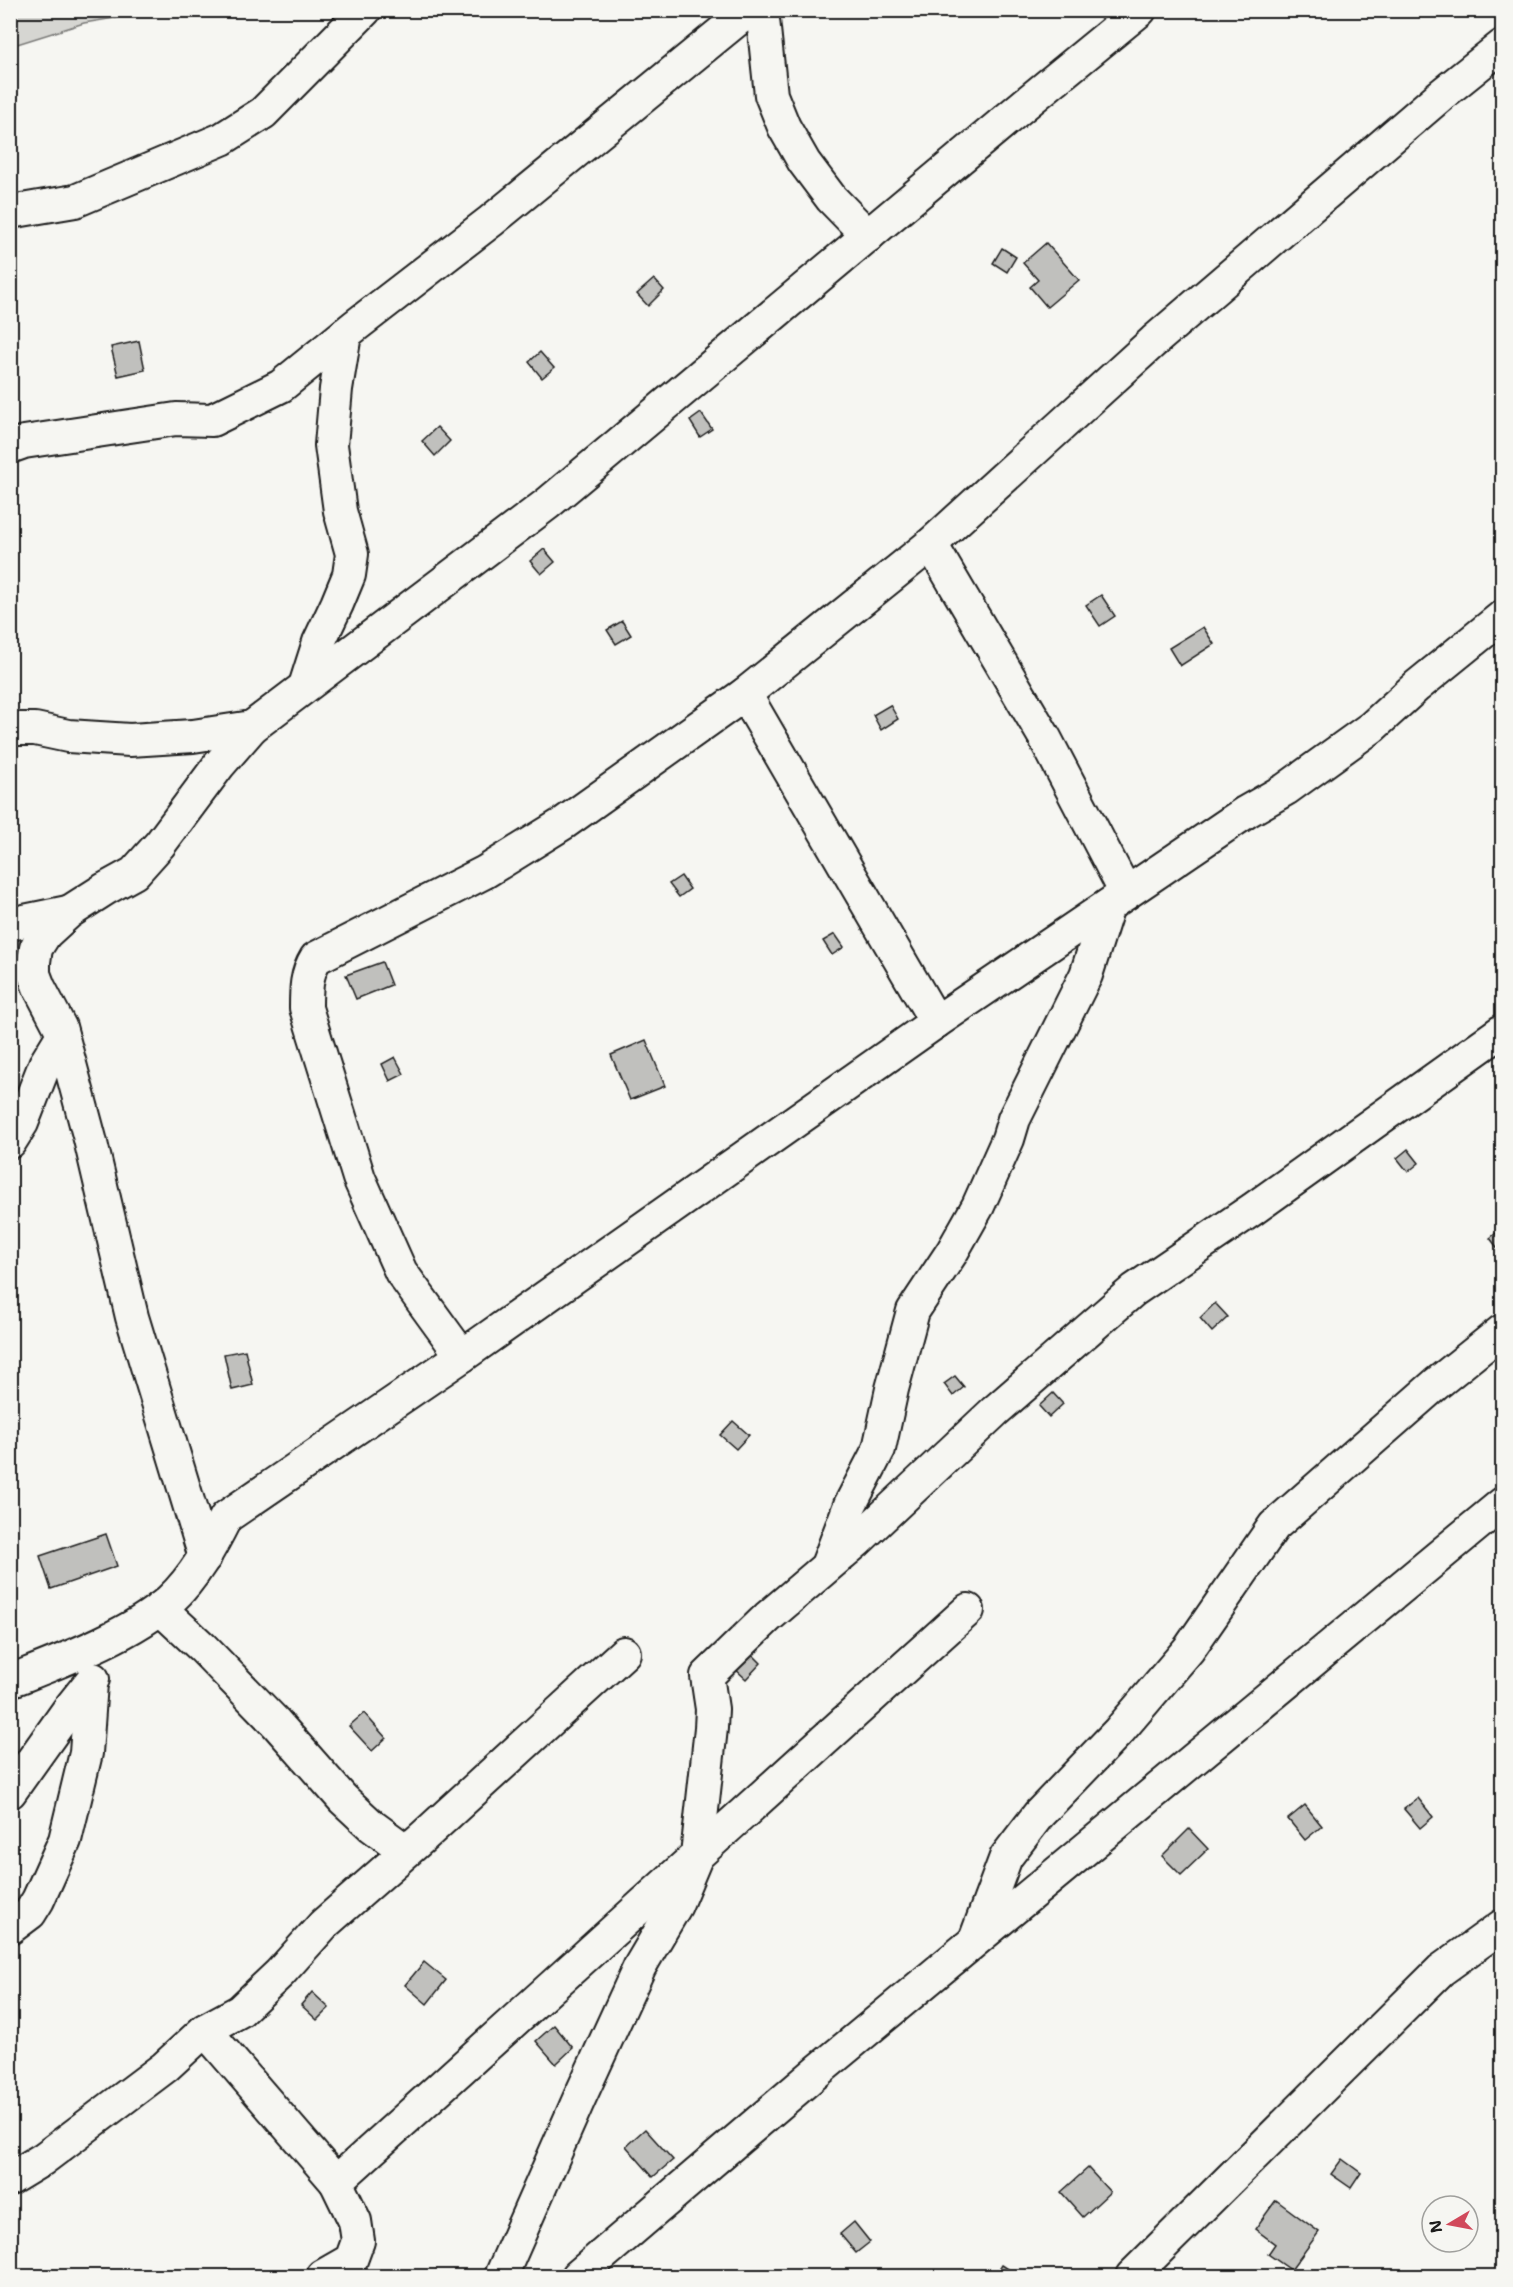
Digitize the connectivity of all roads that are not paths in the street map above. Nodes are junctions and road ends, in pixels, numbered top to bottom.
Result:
1 (365, 10) edge
2 (749, 10) edge
3 (762, 10) edge
4 (1140, 10) edge
5 (1503, 46) edge
6 (10, 212) edge
7 (868, 236) junction
8 (345, 334) junction
9 (10, 447) edge
10 (931, 544) junction
11 (1503, 617) edge
12 (305, 686) junction
13 (745, 693) junction
14 (252, 727) junction
15 (10, 729) edge
16 (1117, 899) junction
17 (69, 912) junction
18 (10, 924) edge
19 (936, 1022) junction
20 (1503, 1031) edge
21 (62, 1036) junction
22 (10, 1142) edge
23 (1503, 1332) edge
24 (462, 1356) junction
25 (1503, 1504) edge
26 (205, 1557) junction
27 (826, 1567) junction
28 (160, 1608) junction
29 (968, 1610) dead end
30 (118, 1634) junction
31 (624, 1653) dead end
32 (10, 1681) edge
33 (91, 1683) junction
34 (10, 1792) edge
35 (406, 1851) junction
36 (697, 1855) junction
37 (1503, 1926) edge
38 (10, 1928) edge
39 (975, 1940) junction
40 (205, 2030) junction
41 (10, 2179) edge
42 (336, 2182) junction
43 (323, 2277) edge
44 (501, 2277) edge
45 (578, 2277) edge
46 (1132, 2277) edge

1 - 6 street
2 - 8 street
3 - 7 street
4 - 7 street
5 - 10 street
7 - 12 street
8 - 9 street
8 - 12 street
10 - 13 street
10 - 16 street
11 - 16 street
12 - 14 street
13 - 19 street
13 - 24 street
14 - 15 street
14 - 17 street
16 - 19 street
16 - 27 street
17 - 18 street
17 - 21 street
19 - 24 street
20 - 27 street
21 - 22 street
21 - 26 street
23 - 39 street
24 - 26 street
25 - 39 street
26 - 28 street
27 - 36 street
28 - 30 street
28 - 35 street
29 - 36 street
30 - 32 street
30 - 33 street
31 - 35 street
33 - 34 street
33 - 38 street
35 - 40 street
36 - 42 street
36 - 44 street
37 - 46 street
39 - 45 street
40 - 41 street
40 - 42 street
42 - 43 street

